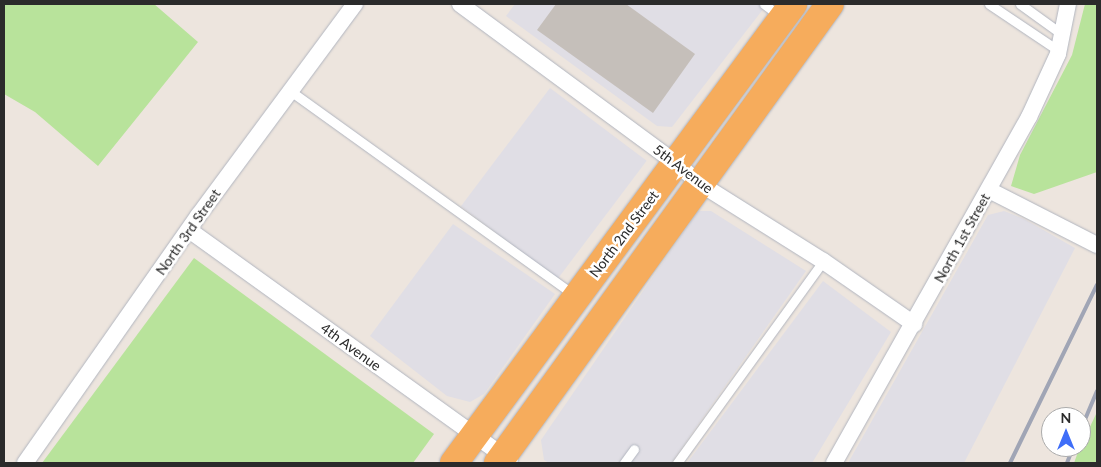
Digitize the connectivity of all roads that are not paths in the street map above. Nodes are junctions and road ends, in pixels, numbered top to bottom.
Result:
1 (355, 4) edge
2 (460, 4) edge
3 (830, 4) edge
4 (989, 4) edge
5 (1020, 4) edge
6 (1068, 4) edge
7 (780, 8) edge
8 (1063, 35) junction
9 (1059, 51) junction
10 (289, 90) junction
11 (676, 163) junction
12 (699, 183) junction
13 (989, 190) junction
14 (189, 230) junction
15 (1097, 245) edge
16 (823, 261) junction
17 (577, 297) junction
18 (914, 324) junction
19 (474, 436) junction
20 (634, 449) dead end
21 (505, 461) edge
22 (25, 463) edge
23 (454, 463) edge
24 (624, 463) edge
25 (677, 463) edge
26 (834, 463) edge

1 - 10 street, North 3rd Street
2 - 11 street, 5th Avenue
3 - 12 highway
4 - 9 lane
5 - 8 lane
6 - 8 street, North 1st Street
7 - 11 highway, North 2nd Street
8 - 9 street, North 1st Street
9 - 13 street, North 1st Street
10 - 14 street, North 3rd Street
10 - 17 lane
11 - 12 street, 5th Avenue
11 - 17 highway, North 2nd Street
12 - 16 street, 5th Avenue
12 - 21 highway
13 - 15 street
13 - 18 street, North 1st Street
14 - 19 street, 4th Avenue
14 - 22 street, North 3rd Street
16 - 18 street, 5th Avenue
16 - 25 lane
17 - 19 highway, North 2nd Street
18 - 26 street, North 1st Street
19 - 21 street, 4th Avenue
19 - 23 highway, North 2nd Street
20 - 24 lane

